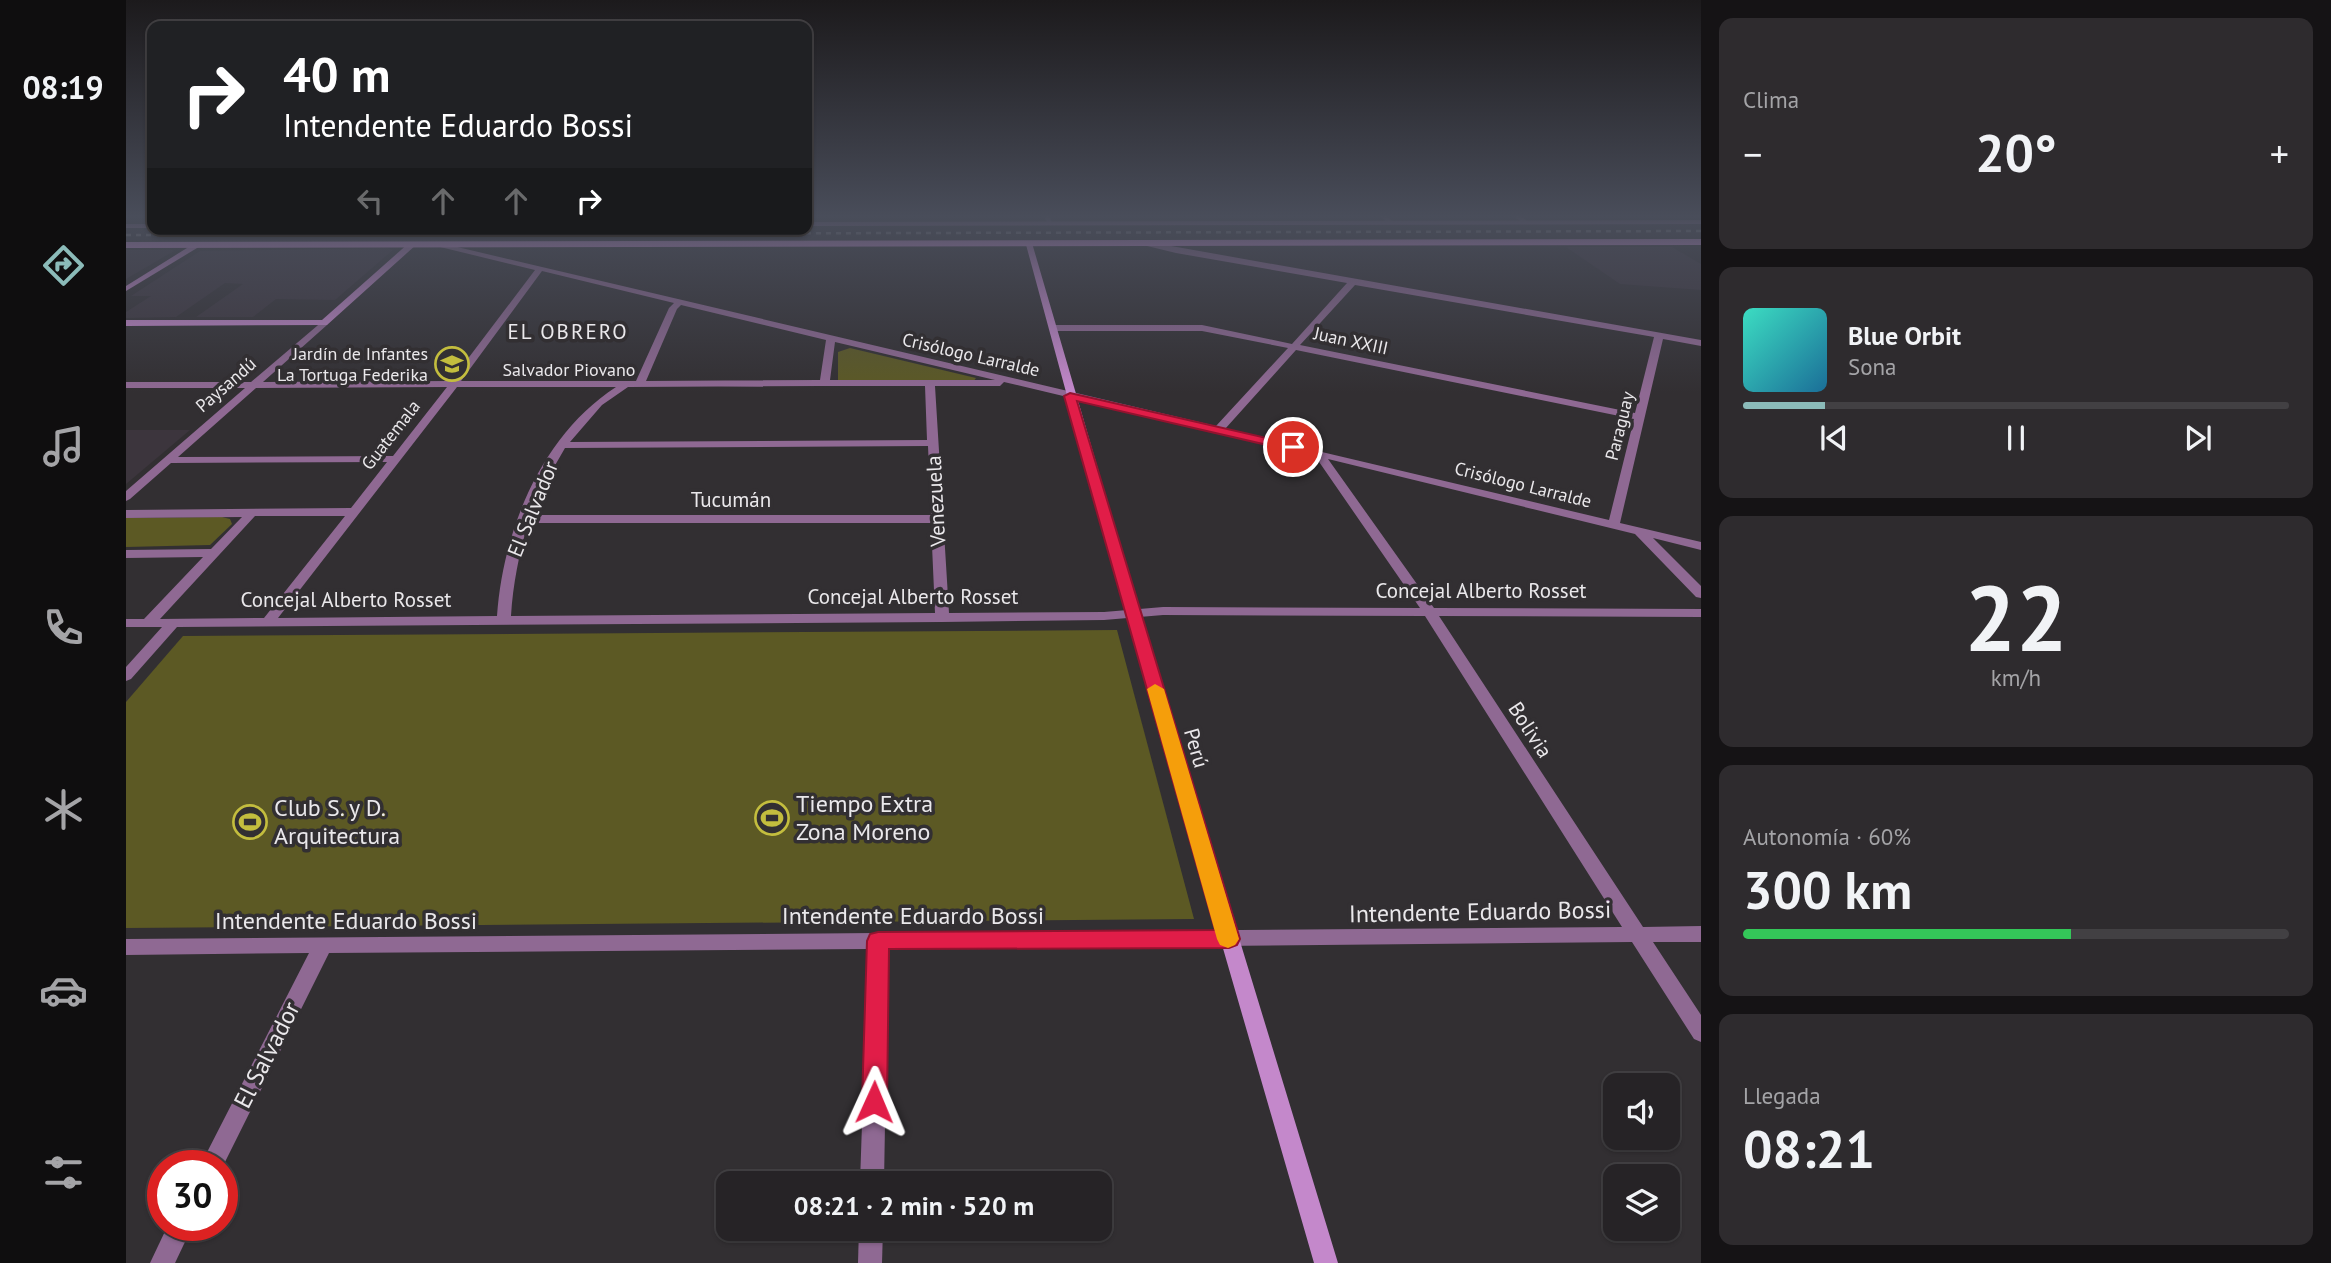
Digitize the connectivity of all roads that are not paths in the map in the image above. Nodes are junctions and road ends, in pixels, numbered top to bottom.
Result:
1 (149, 275) edge
2 (378, 275) edge
3 (536, 275) edge
4 (564, 275) edge
5 (1037, 275) edge
6 (1313, 275) edge
7 (1353, 282) junction
8 (126, 289) edge
9 (679, 303) junction
10 (126, 323) edge
11 (324, 323) junction
12 (1053, 328) junction
13 (1659, 336) junction
14 (831, 340) junction
15 (1701, 343) edge
16 (1294, 346) junction
17 (1012, 382) junction
18 (126, 385) edge
19 (253, 385) junction
20 (625, 385) junction
21 (639, 385) junction
22 (824, 385) junction
23 (930, 385) junction
24 (453, 386) junction
25 (1070, 396) junction
26 (1640, 417) junction
27 (1218, 430) junction
28 (933, 443) junction
29 (561, 445) junction
30 (1318, 453) junction
31 (396, 459) junction
32 (169, 460) junction
33 (126, 497) edge
34 (354, 512) junction
35 (253, 513) junction
36 (126, 514) edge
37 (526, 519) junction
38 (937, 519) junction
39 (1614, 524) junction
40 (1638, 530) junction
41 (1701, 545) edge
42 (215, 553) junction
43 (126, 554) edge
44 (1701, 594) edge
45 (1429, 611) junction
46 (1133, 613) junction
47 (1701, 613) edge
48 (942, 618) junction
49 (504, 621) junction
50 (268, 622) junction
51 (126, 623) edge
52 (148, 623) junction
53 (173, 623) junction
54 (126, 676) edge
55 (1636, 934) junction
56 (1701, 934) edge
57 (1229, 939) junction
58 (878, 941) junction
59 (323, 945) junction
60 (126, 947) edge
61 (1701, 1033) edge
62 (219, 1150) edge
63 (872, 1171) edge
64 (173, 1241) edge
65 (871, 1241) edge
66 (162, 1263) edge
67 (870, 1263) edge
68 (1326, 1263) edge

1 - 8 street
2 - 11 street, Paysandú
3 - 24 street, Guatemala
4 - 9 street, Crisólogo Larralde
5 - 12 street, Perú
6 - 7 street
7 - 13 street
7 - 16 street
9 - 14 street, Crisólogo Larralde
9 - 21 street
10 - 11 street
11 - 19 street, Paysandú
12 - 16 street, Juan XXIII
12 - 25 street, Perú
13 - 15 street
13 - 26 street, Paraguay
14 - 17 street, Crisólogo Larralde
14 - 22 street
16 - 26 street, Juan XXIII
16 - 27 street
17 - 23 street, Salvador Piovano
17 - 25 street, Crisólogo Larralde
18 - 19 street, Salvador Piovano
19 - 24 street, Salvador Piovano
19 - 32 street, Paysandú
20 - 21 street, Salvador Piovano
20 - 24 street, Salvador Piovano
20 - 29 street, El Salvador
21 - 22 street, Salvador Piovano
22 - 23 street, Salvador Piovano
23 - 28 street, Venezuela
24 - 31 street, Guatemala
25 - 27 street, Crisólogo Larralde
25 - 46 street, Perú
26 - 39 street, Paraguay
27 - 30 street, Crisólogo Larralde
28 - 29 street
28 - 38 street, Venezuela
29 - 37 street, El Salvador
30 - 39 street, Crisólogo Larralde
30 - 45 street, Bolivia
31 - 32 street
31 - 34 street, Guatemala
32 - 33 street, Paysandú
34 - 35 street
34 - 50 street, Guatemala
35 - 36 street
35 - 42 street
37 - 38 street, Tucumán
37 - 49 street, El Salvador
38 - 48 street, Venezuela
39 - 40 street, Crisólogo Larralde
40 - 41 street, Crisólogo Larralde
40 - 44 street
42 - 43 street
42 - 52 street
45 - 46 street, Concejal Alberto Rosset
45 - 47 street, Concejal Alberto Rosset
45 - 55 street, Bolivia
46 - 48 street, Concejal Alberto Rosset
46 - 57 street, Perú
48 - 49 street, Concejal Alberto Rosset
49 - 50 street, Concejal Alberto Rosset
50 - 53 street, Concejal Alberto Rosset
51 - 52 street, Concejal Alberto Rosset
52 - 53 street, Concejal Alberto Rosset
53 - 54 street
55 - 56 street, Intendente Eduardo Bossi
55 - 57 street, Intendente Eduardo Bossi
55 - 61 street, Bolivia
57 - 58 street, Intendente Eduardo Bossi
57 - 68 street, Perú
58 - 59 street, Intendente Eduardo Bossi
58 - 63 street
59 - 60 street, Intendente Eduardo Bossi
59 - 62 street, El Salvador
64 - 66 street
65 - 67 street

